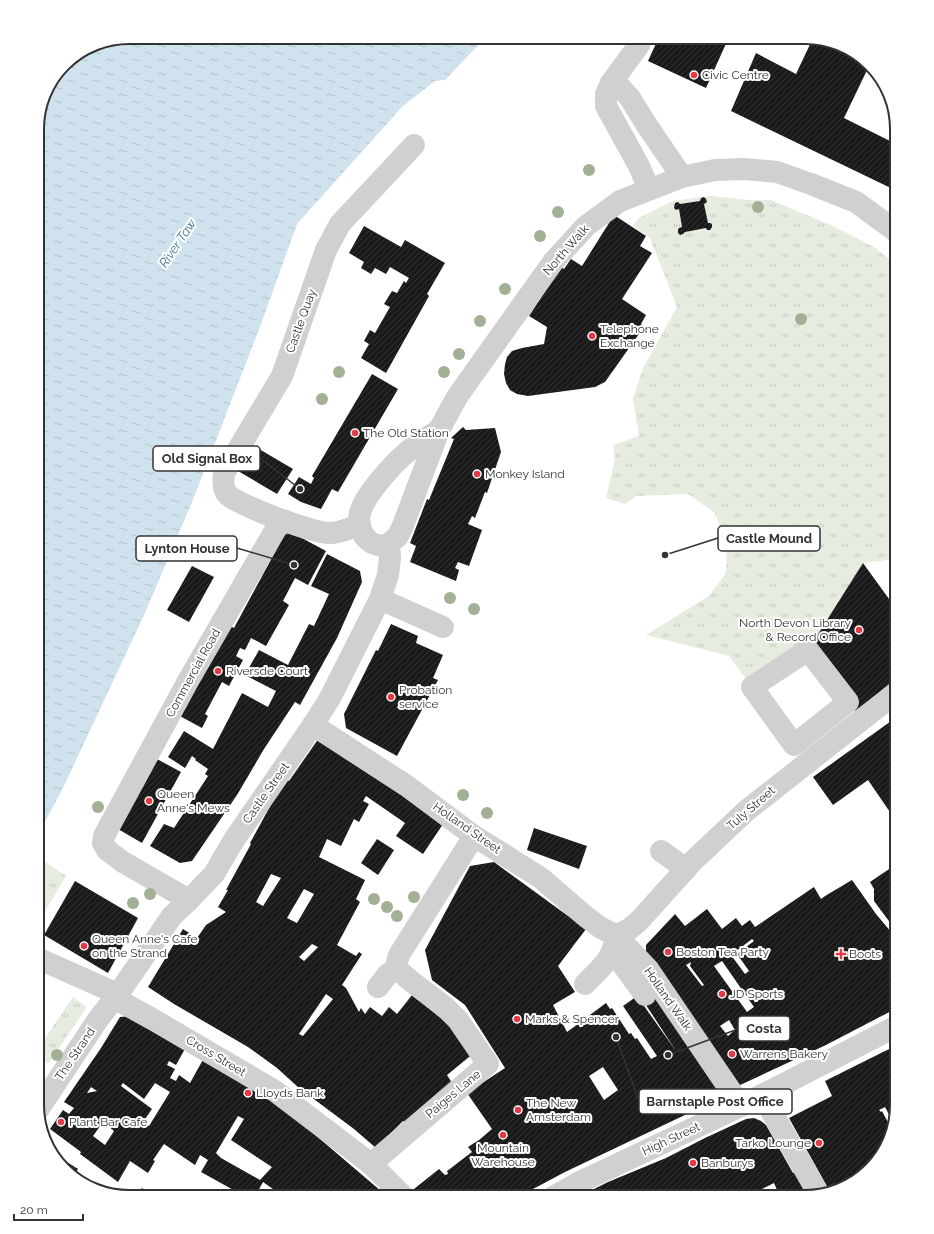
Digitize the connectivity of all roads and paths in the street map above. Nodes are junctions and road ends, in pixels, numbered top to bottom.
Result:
1 (639, 44) edge
2 (611, 83) junction
3 (646, 124) junction
4 (622, 135) junction
5 (414, 145) dead end
6 (682, 177) junction
7 (649, 189) junction
8 (890, 227) edge
9 (439, 430) junction
10 (286, 521) junction
11 (360, 525) junction
12 (389, 544) junction
13 (380, 599) junction
14 (443, 627) dead end
15 (890, 704) edge
16 (313, 725) junction
17 (474, 836) junction
18 (662, 851) dead end
19 (686, 869) junction
20 (189, 900) junction
21 (616, 942) junction
22 (44, 961) edge
23 (397, 969) junction
24 (585, 984) dead end
25 (378, 987) dead end
26 (645, 994) dead end
27 (116, 996) junction
28 (99, 1018) joint
29 (890, 1030) edge
30 (44, 1101) edge
31 (750, 1101) junction
32 (371, 1164) junction
33 (815, 1189) edge
34 (397, 1190) edge
35 (566, 1190) edge

1 - 2 street
2 - 3 street
2 - 4 street
3 - 4 street
3 - 6 street
4 - 7 street
5 - 10 street, Castle Quay
6 - 7 street, North Walk
6 - 8 street, North Walk
7 - 9 street, North Walk
9 - 11 street
9 - 12 street, North Walk
10 - 11 street
10 - 20 street, Commercial Road
11 - 12 street
12 - 13 street, Castle Street
13 - 14 street
13 - 16 street, Castle Street
15 - 19 street, Tuly Street
16 - 17 street, Holland Street
16 - 20 street, Castle Street
17 - 21 street, Holland Street
17 - 23 street
18 - 19 street
19 - 21 street, Tuly Street
20 - 27 street, Castle Street
21 - 24 street
21 - 26 street
21 - 31 street, Holland Walk
22 - 27 street, Cross Street
23 - 25 street
23 - 32 street, Paiges Lane
27 - 28 street, Castle Street
27 - 32 street, Cross Street
28 - 30 street, The Strand
29 - 31 street, High Street
31 - 33 street, Holland Walk
31 - 35 street, High Street
32 - 34 street, Cross Street

